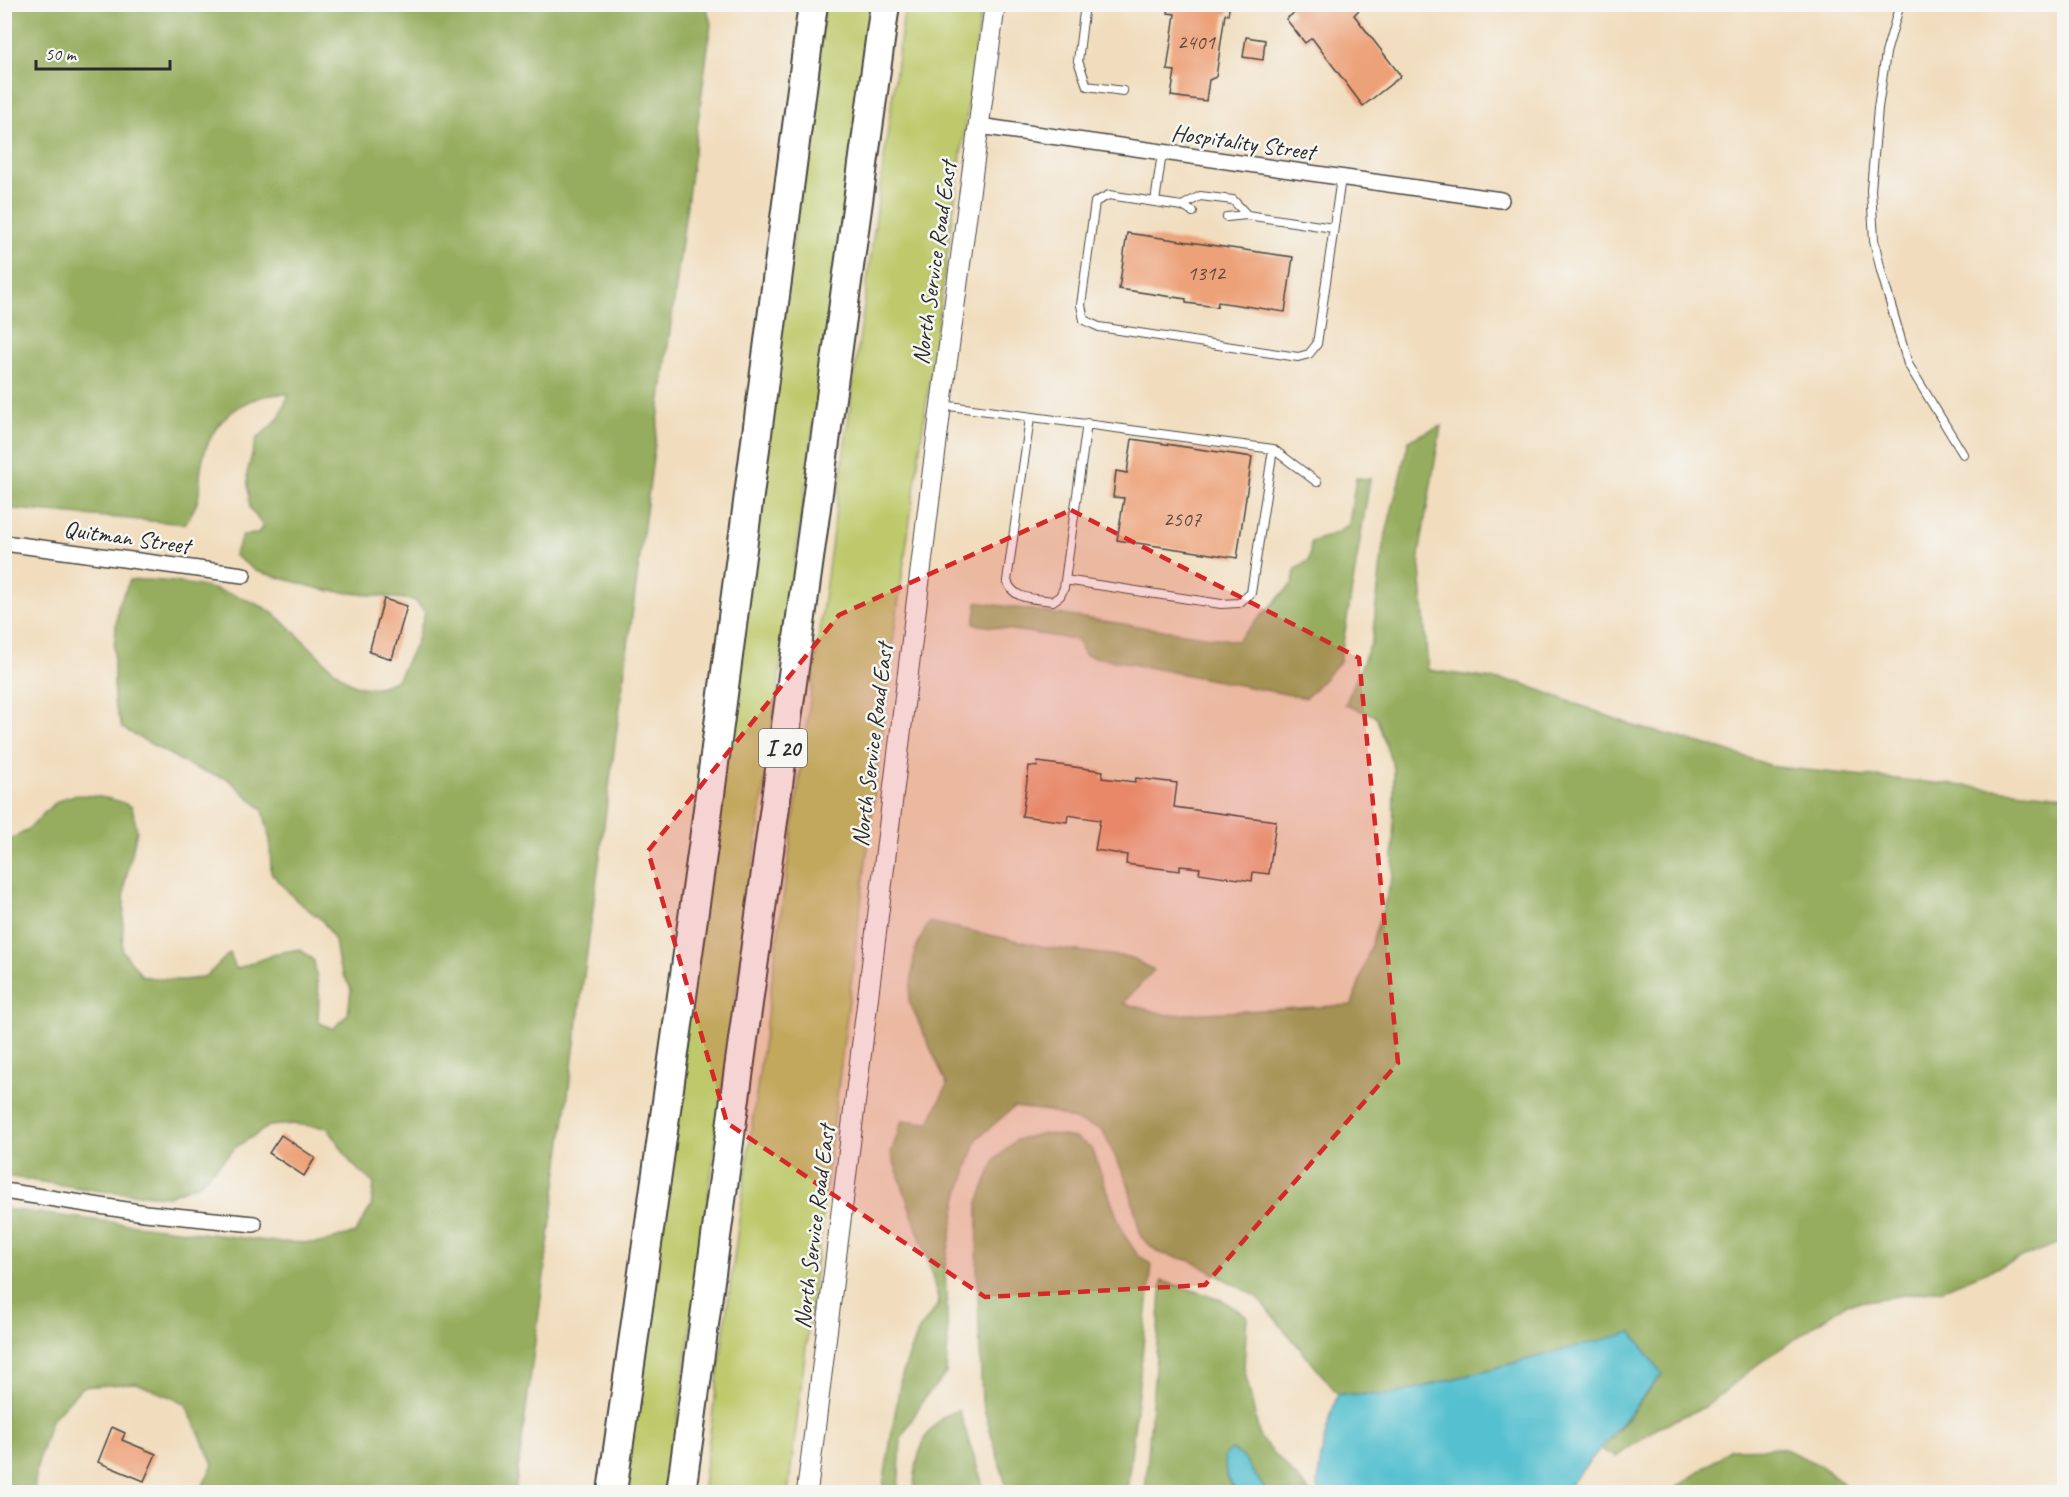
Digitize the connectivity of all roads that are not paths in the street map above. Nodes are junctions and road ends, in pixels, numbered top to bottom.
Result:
1 (813, 4) edge
2 (885, 4) edge
3 (996, 4) edge
4 (1086, 4) edge
5 (1900, 4) edge
6 (1123, 91) dead end
7 (979, 126) junction
8 (1162, 153) junction
9 (1341, 178) junction
10 (1502, 200) dead end
11 (1155, 202) junction
12 (1182, 206) junction
13 (1193, 212) dead end
14 (1247, 215) junction
15 (1227, 217) dead end
16 (1333, 228) junction
17 (941, 405) junction
18 (1030, 418) junction
19 (1087, 423) junction
20 (1272, 448) junction
21 (1963, 454) dead end
22 (1317, 482) dead end
23 (4, 543) edge
24 (243, 575) dead end
25 (1065, 580) junction
26 (4, 1191) edge
27 (254, 1224) dead end
28 (612, 1492) edge
29 (681, 1492) edge
30 (807, 1492) edge

1 - 28 highway
2 - 29 highway, I 20
3 - 7 street, North Service Road East
4 - 6 lane
5 - 21 lane
7 - 8 street, Hospitality Street
7 - 17 street, North Service Road East
8 - 9 street, Hospitality Street
8 - 11 lane
9 - 10 street, Hospitality Street
9 - 16 lane
11 - 12 lane
11 - 16 lane
12 - 13 lane
12 - 14 lane
14 - 15 lane
14 - 16 lane
17 - 18 lane
17 - 30 street, North Service Road East
18 - 19 lane
18 - 25 lane
19 - 20 lane
19 - 25 lane
20 - 22 lane
20 - 25 lane
23 - 24 street, Quitman Street
26 - 27 street

